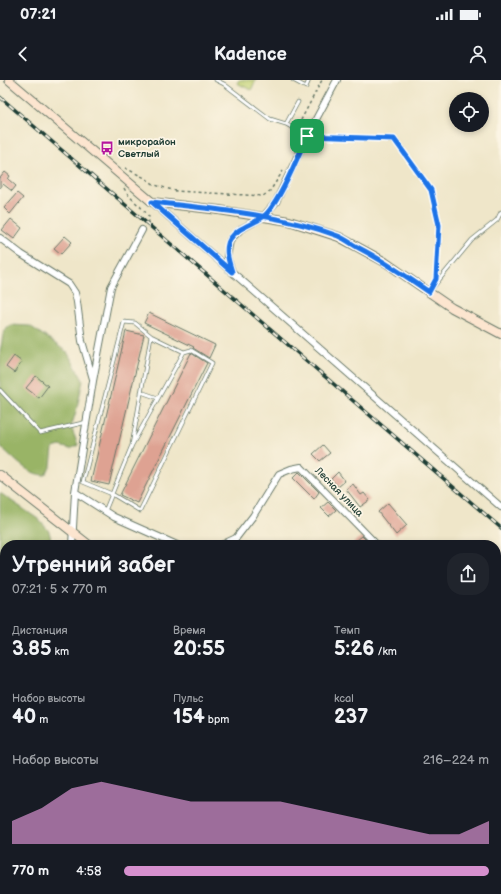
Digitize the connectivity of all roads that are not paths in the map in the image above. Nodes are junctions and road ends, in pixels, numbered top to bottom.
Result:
1 (9, 80) edge
2 (216, 80) edge
3 (293, 80) edge
4 (309, 80) edge
5 (337, 80) edge
6 (298, 102) dead end
7 (286, 124) junction
8 (305, 134) junction
9 (152, 202) junction
10 (501, 212) edge
11 (263, 216) junction
12 (497, 220) junction
13 (501, 222) edge
14 (142, 230) road end
15 (0, 238) edge
16 (232, 272) junction
17 (429, 292) junction
18 (501, 334) edge
19 (151, 336) junction
20 (184, 352) junction
21 (93, 381) junction
22 (0, 390) edge
23 (141, 392) junction
24 (158, 398) junction
25 (87, 422) junction
26 (132, 445) junction
27 (0, 475) edge
28 (75, 492) junction
29 (112, 494) junction
30 (501, 507) edge
31 (105, 511) junction
32 (72, 533) junction
33 (72, 540) edge
34 (82, 540) edge
35 (166, 540) edge
36 (232, 540) edge
37 (372, 540) edge

1 - 9 street
2 - 7 lane
3 - 4 lane
5 - 8 street
6 - 7 lane
7 - 8 lane
8 - 11 street
9 - 11 street
9 - 16 street
10 - 12 lane
11 - 16 street
11 - 17 street
12 - 13 lane
12 - 17 lane
14 - 21 street
15 - 21 street
16 - 30 street
17 - 18 street
19 - 20 lane
19 - 23 lane
19 - 29 lane
20 - 24 lane
20 - 29 lane
21 - 25 street
22 - 25 lane
23 - 24 lane
23 - 26 lane
24 - 26 lane
25 - 28 street
26 - 29 lane
27 - 32 street
28 - 31 street
28 - 32 street
29 - 31 lane
31 - 35 street
32 - 33 street
32 - 34 street
36 - 37 street, Лесная улица

